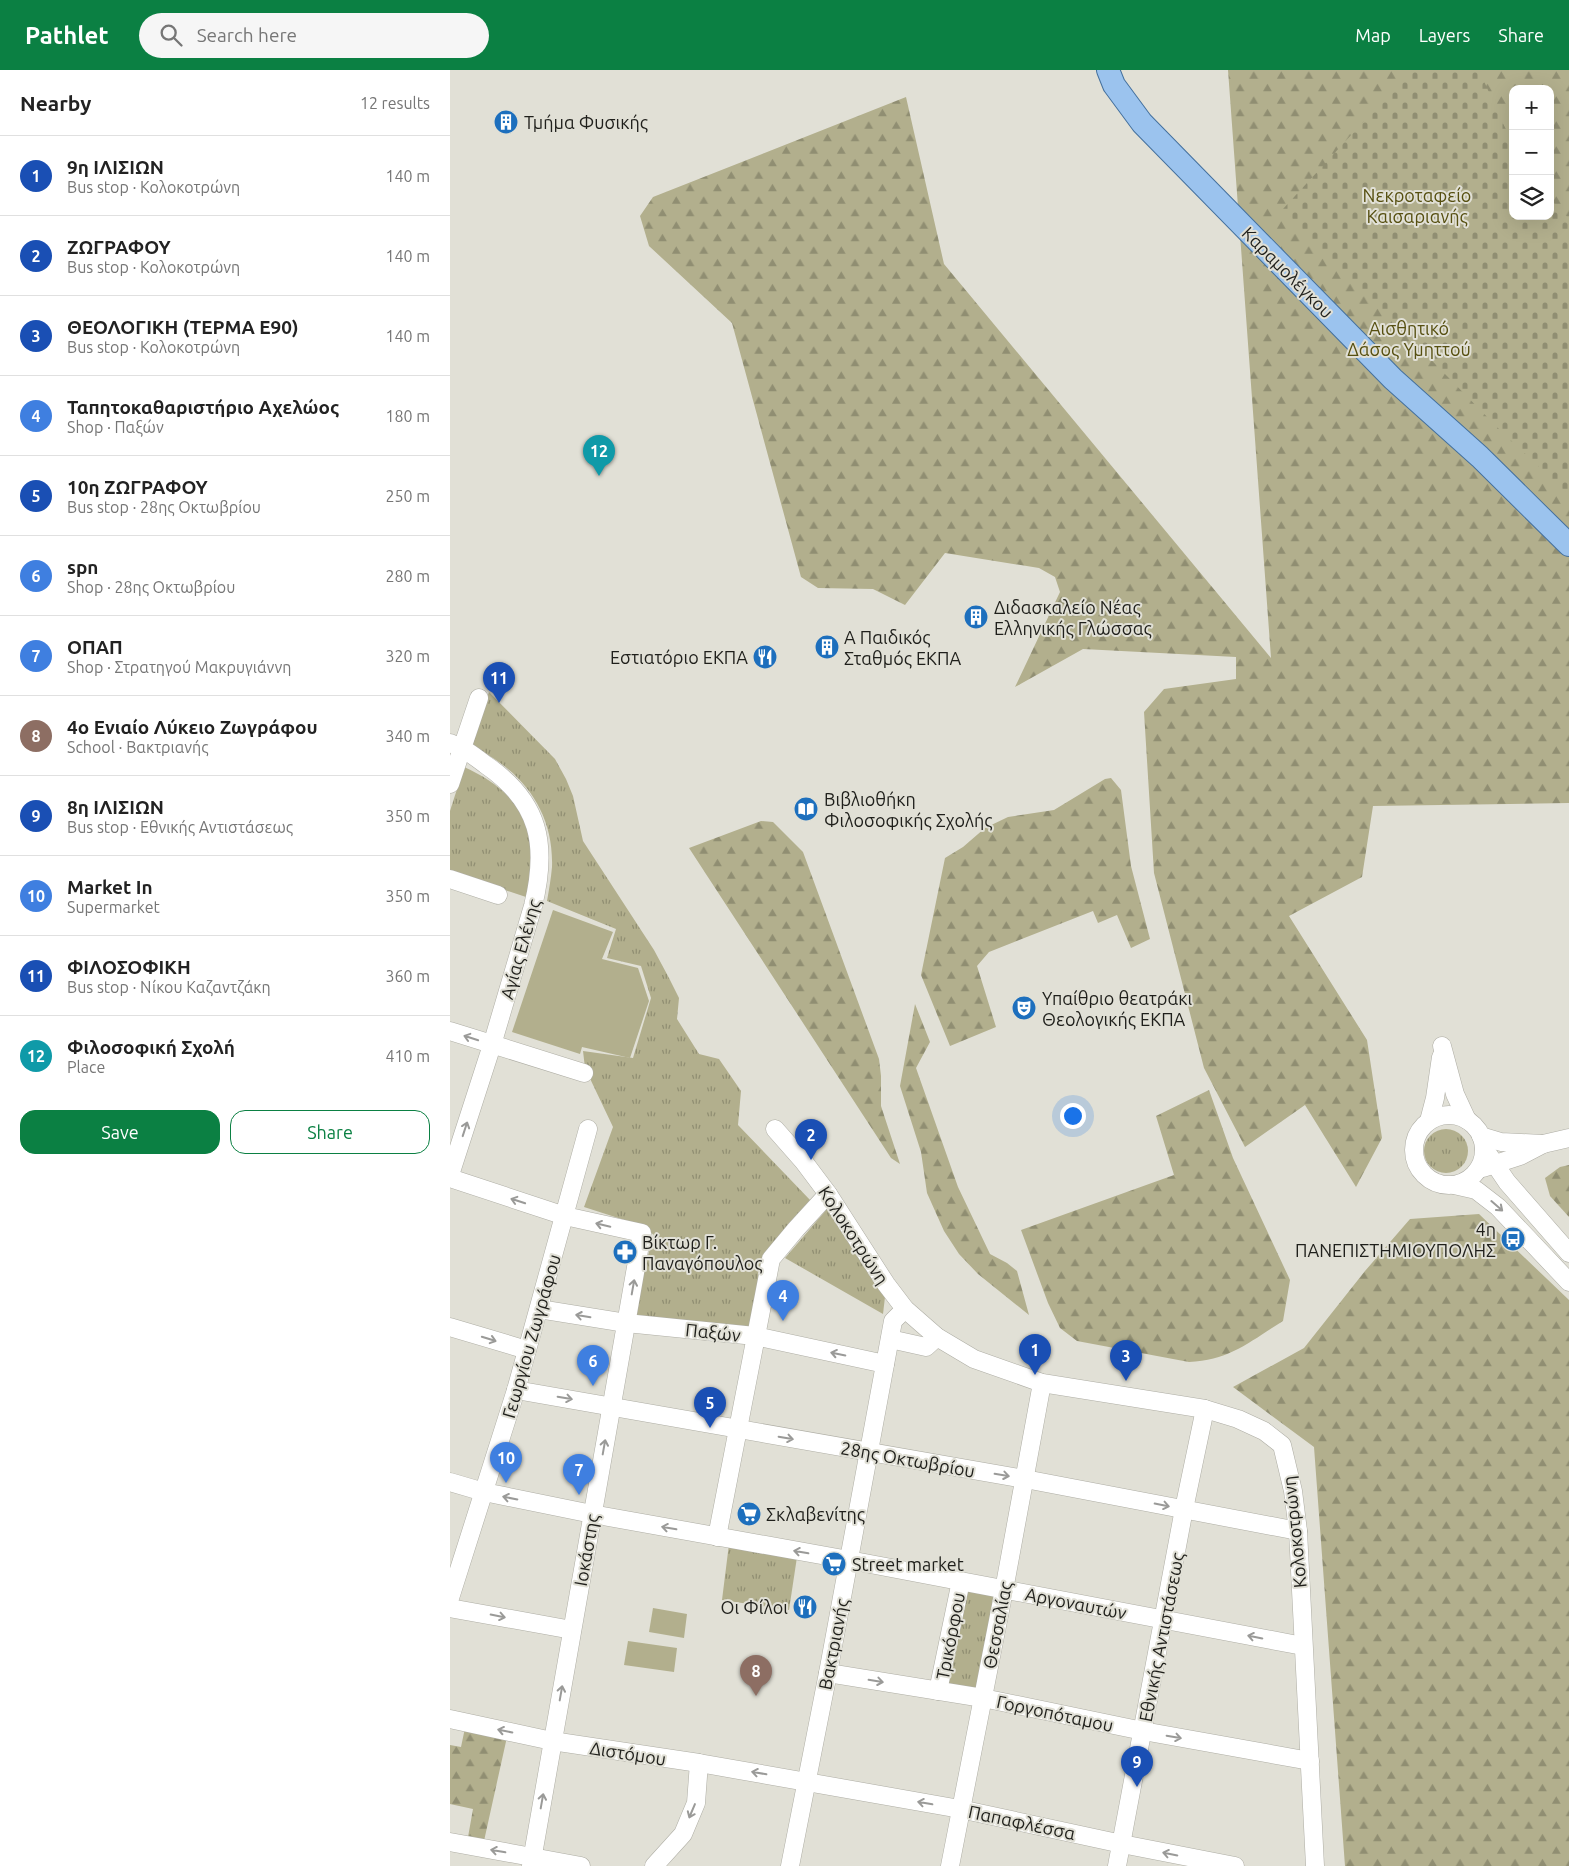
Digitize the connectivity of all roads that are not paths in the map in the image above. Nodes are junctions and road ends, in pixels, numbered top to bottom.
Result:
1 (1108, 70) edge
2 (1569, 545) edge
3 (479, 698) dead end
4 (456, 745) edge
5 (450, 784) edge
6 (450, 879) edge
7 (498, 895) dead end
8 (450, 1031) edge
9 (492, 1045) junction
10 (584, 1074) dead end
11 (1429, 1120) junction
12 (1467, 1120) junction
13 (588, 1129) dead end
14 (775, 1129) dead end
15 (1569, 1138) edge
16 (1482, 1142) junction
17 (1544, 1144) junction
18 (1520, 1156) junction
19 (1485, 1167) junction
20 (450, 1177) edge
21 (1507, 1182) junction
22 (1454, 1185) junction
23 (828, 1194) junction
24 (564, 1216) junction
25 (1569, 1253) edge
26 (1569, 1282) edge
27 (539, 1309) junction
28 (905, 1309) junction
29 (626, 1323) junction
30 (450, 1327) edge
31 (756, 1336) junction
32 (937, 1337) junction
33 (890, 1339) junction
34 (527, 1350) junction
35 (886, 1364) junction
36 (1042, 1383) junction
37 (516, 1390) junction
38 (612, 1406) junction
39 (1205, 1409) junction
40 (738, 1429) junction
41 (867, 1452) junction
42 (1026, 1479) junction
43 (450, 1482) edge
44 (484, 1492) junction
45 (1184, 1509) junction
46 (592, 1514) junction
47 (1298, 1531) junction
48 (717, 1537) junction
49 (849, 1560) junction
50 (961, 1581) junction
51 (1004, 1590) junction
52 (450, 1598) edge
53 (450, 1608) edge
54 (1164, 1620) junction
55 (572, 1630) junction
56 (1303, 1646) junction
57 (828, 1673) junction
58 (938, 1691) junction
59 (983, 1698) junction
60 (450, 1719) edge
61 (1143, 1731) junction
62 (552, 1741) junction
63 (1310, 1761) junction
64 (699, 1763) junction
65 (807, 1782) junction
66 (960, 1809) junction
67 (450, 1842) edge
68 (1122, 1844) junction
69 (531, 1861) edge
70 (1225, 1865) edge
71 (581, 1866) edge
72 (654, 1866) edge
73 (790, 1866) edge
74 (950, 1866) edge
75 (1117, 1866) edge
76 (1315, 1866) edge

1 - 2 main road, Καραμολέγκου
3 - 4 street
4 - 5 street
4 - 9 street, Αγίας Ελένης
6 - 7 street
9 -> 8 street
9 - 10 street
20 -> 9 street, Αγίας Ελένης
11 - 12 street
11 - 12 street
11 - 22 street
12 - 16 street
13 - 24 street, Γεωργίου Ζωγράφου
14 - 23 street, Κολοκοτρώνη
15 - 17 street
16 - 17 street
16 - 19 street
17 - 18 street
18 - 19 street
18 - 21 street
19 - 21 street
19 - 22 street
24 -> 20 street
21 - 25 street
22 -> 26 street
23 - 28 street, Κολοκοτρώνη
23 - 31 street
24 - 27 street, Γεωργίου Ζωγράφου
29 -> 24 street, Ιοκάστης
29 -> 27 street, Παξών
27 - 34 street, Γεωργίου Ζωγράφου
28 - 32 street, Κολοκοτρώνη
28 - 33 street, Βακτριανής
29 - 31 street, Παξών
29 - 38 street, Ιοκάστης
30 -> 34 street
35 -> 31 street, Παξών
31 - 40 street
32 - 33 street
32 - 36 street, Κολοκοτρώνη
33 - 35 street, Βακτριανής
34 - 37 street, Γεωργίου Ζωγράφου
35 - 41 street, Βακτριανής
36 - 39 street, Κολοκοτρώνη
36 - 42 street, Θεσσαλίας
37 -> 38 street, 28ης Οκτωβρίου
37 - 44 street, Γεωργίου Ζωγράφου
38 - 40 street, 28ης Οκτωβρίου
46 -> 38 street, Ιοκάστης
39 - 45 street, Εθνικής Αντιστάσεως
39 - 47 street, Κολοκοτρώνη
40 -> 41 street, 28ης Οκτωβρίου
40 - 48 street
41 -> 42 street, 28ης Οκτωβρίου
41 - 49 street, Βακτριανής
42 -> 45 street, 28ης Οκτωβρίου
42 - 51 street, Θεσσαλίας
43 - 44 street, Αργοναυτών
46 -> 44 street, Αργοναυτών
44 - 52 street, Γεωργίου Ζωγράφου
45 - 47 street, 28ης Οκτωβρίου
45 - 54 street, Εθνικής Αντιστάσεως
48 -> 46 street, Αργοναυτών
46 - 55 street, Ιοκάστης
47 - 56 street, Κολοκοτρώνη
49 -> 48 street, Αργοναυτών
49 - 50 street, Αργοναυτών
49 - 57 street, Βακτριανής
50 - 51 street, Αργοναυτών
50 - 58 street, Τρικόρφου
51 - 54 street, Αργοναυτών
51 - 59 street, Θεσσαλίας
53 -> 55 street
56 -> 54 street, Αργοναυτών
54 - 61 street, Εθνικής Αντιστάσεως
62 -> 55 street, Ιοκάστης
56 - 63 street, Κολοκοτρώνη
57 -> 58 street, Γοργοπόταμου
57 - 65 street, Βακτριανής
58 - 59 street, Γοργοπόταμου
59 - 61 street, Γοργοπόταμου
59 - 66 street, Θεσσαλίας
62 -> 60 street, Διστόμου
61 -> 63 street, Γοργοπόταμου
61 - 68 street, Εθνικής Αντιστάσεως
62 - 64 street, Διστόμου
69 -> 62 street, Ιοκάστης
63 - 76 street, Κολοκοτρώνη
65 -> 64 street, Διστόμου
64 -> 72 street
66 -> 65 street, Παπαφλέσσα
65 - 73 street, Βακτριανής
66 - 68 street, Παπαφλέσσα
66 - 74 street, Θεσσαλίας
69 -> 67 street
70 -> 68 street, Παπαφλέσσα
68 - 75 street, Εθνικής Αντιστάσεως
69 - 71 street

